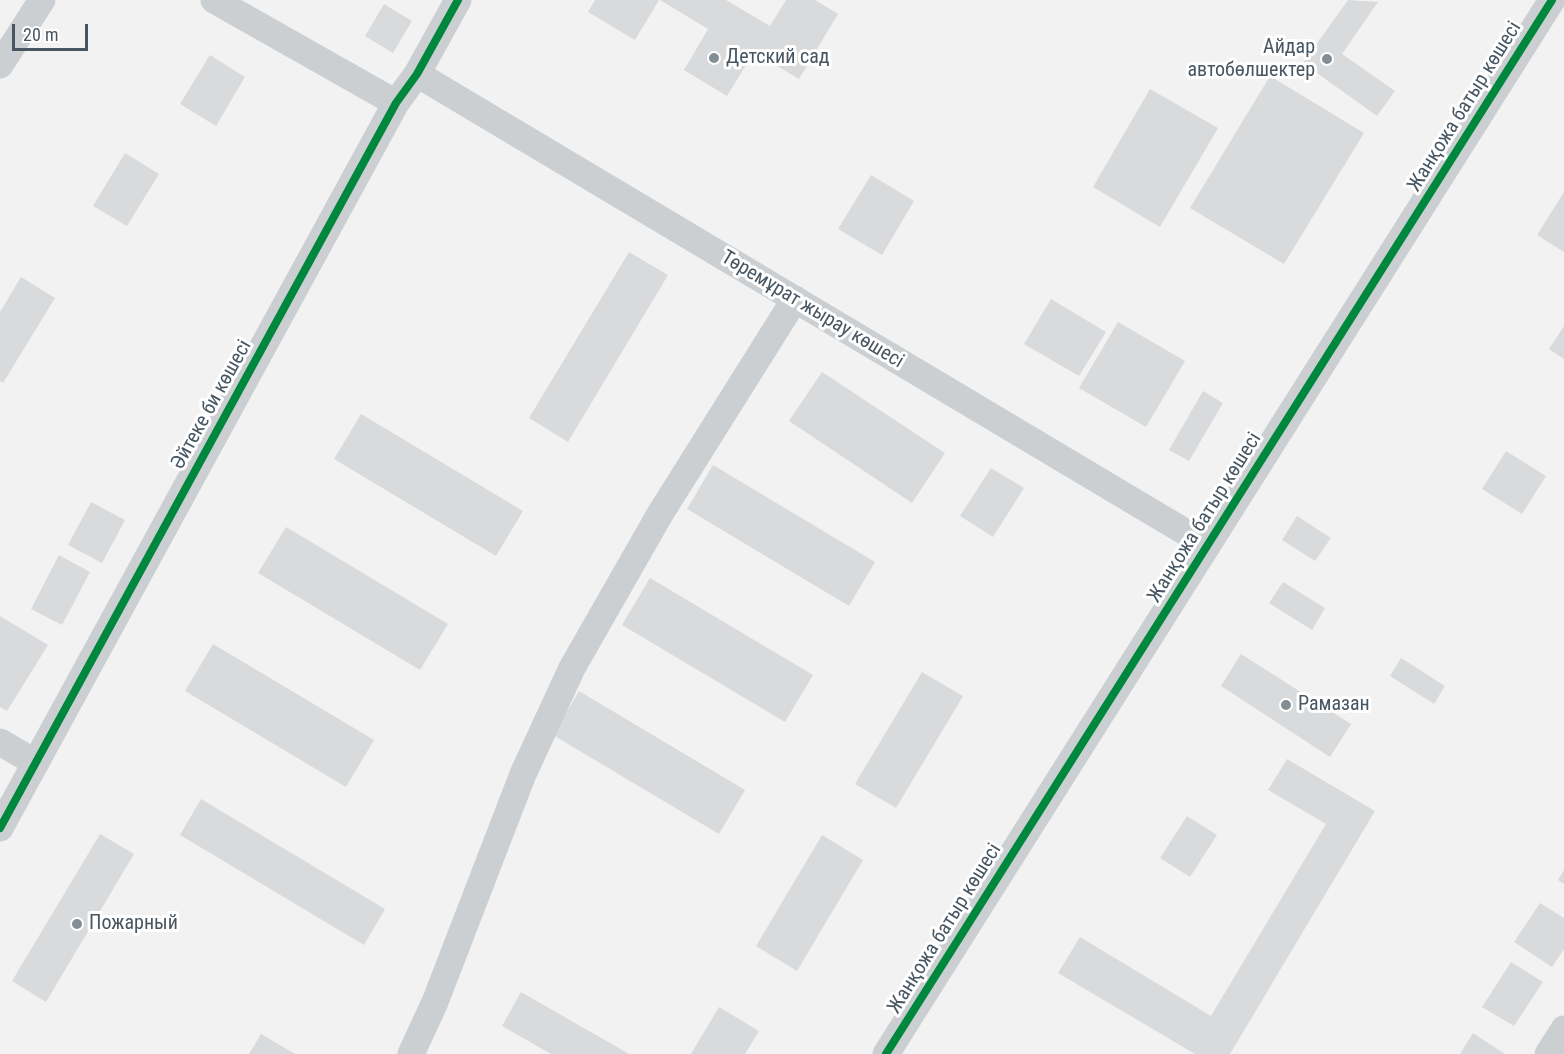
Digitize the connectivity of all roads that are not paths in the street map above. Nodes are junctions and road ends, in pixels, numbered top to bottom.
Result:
1 (42, 0) edge
2 (214, 0) edge
3 (458, 0) edge
4 (1552, 0) edge
5 (0, 65) edge
6 (417, 74) junction
7 (396, 103) junction
8 (795, 299) junction
9 (1208, 545) junction
10 (0, 742) edge
11 (36, 764) junction
12 (0, 828) edge
13 (1564, 1029) edge
14 (411, 1054) edge
15 (886, 1054) edge
16 (1548, 1054) edge

1 - 5 street
2 - 7 street
3 - 6 street, Әйтеке би көшесі
4 - 9 street, Жанқожа батыр көшесі
6 - 7 street, Әйтеке би көшесі
6 - 8 street, Төремұрат жырау көшесі
7 - 11 street, Әйтеке би көшесі
8 - 9 street, Төремұрат жырау көшесі
8 - 14 street
9 - 15 street, Жанқожа батыр көшесі
10 - 11 street
11 - 12 street, Әйтеке би көшесі
13 - 16 street

